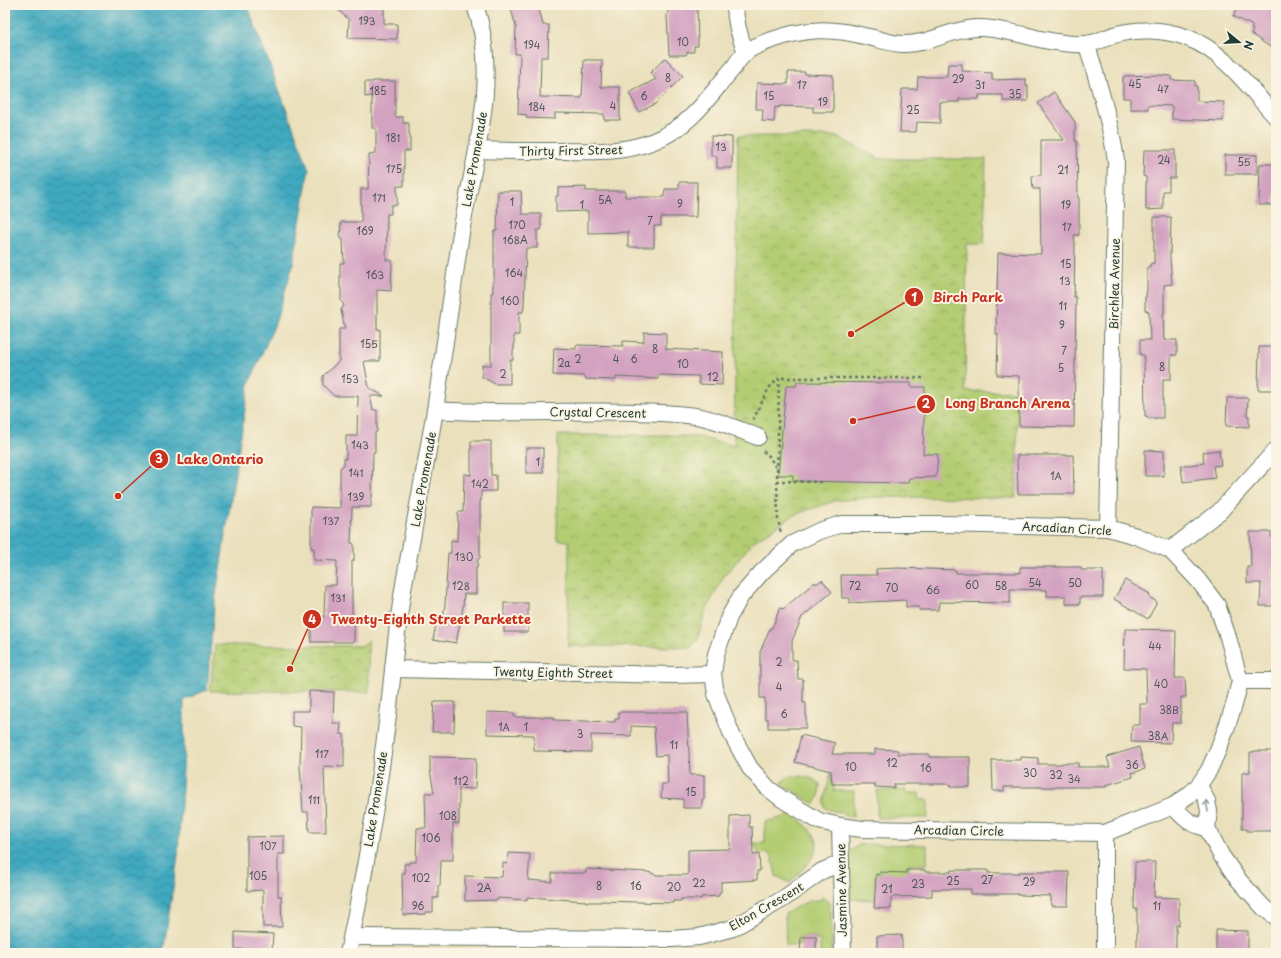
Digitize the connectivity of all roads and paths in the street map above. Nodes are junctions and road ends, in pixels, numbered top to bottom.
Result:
1 (475, 5) edge
2 (735, 5) edge
3 (1087, 45) junction
4 (746, 52) junction
5 (1276, 117) edge
6 (478, 150) junction
7 (779, 378) junction
8 (926, 378) dead end
9 (435, 410) junction
10 (753, 435) junction
11 (1276, 450) edge
12 (777, 470) junction
13 (777, 482) junction
14 (821, 482) dead end
15 (1108, 528) junction
16 (785, 549) junction
17 (1170, 550) junction
18 (393, 669) junction
19 (713, 674) junction
20 (1240, 681) junction
21 (1276, 681) edge
22 (1199, 785) junction
23 (1173, 806) junction
24 (840, 826) junction
25 (1207, 828) junction
26 (1105, 833) junction
27 (841, 863) junction
28 (1276, 917) edge
29 (352, 937) junction
30 (348, 953) edge
31 (843, 953) edge
32 (1105, 953) edge

1 - 6 street, Lake Promenade
2 - 4 street
3 - 4 street, Thirty First Street
3 - 5 street, Thirty First Street
3 - 15 street, Birchlea Avenue
4 - 6 street, Thirty First Street
6 - 9 street, Lake Promenade
7 - 8 path
7 - 10 path
7 - 12 path
9 - 10 street, Crystal Crescent
9 - 18 street, Lake Promenade
10 - 12 path
11 - 17 street
12 - 13 path
13 - 14 path
13 - 16 path
15 - 16 street, Arcadian Circle
15 - 17 street, Arcadian Circle
16 - 19 street, Arcadian Circle
17 - 20 street, Arcadian Circle
18 - 19 street, Twenty Eighth Street
18 - 29 street, Lake Promenade
19 - 24 street, Arcadian Circle
20 - 21 street
20 - 22 street, Arcadian Circle
22 - 23 street, Arcadian Circle
25 -> 22 street
23 - 25 street
23 - 26 street, Arcadian Circle
24 - 26 street, Arcadian Circle
24 - 27 street, Jasmine Avenue
25 - 28 street
26 - 32 street
27 - 29 street, Elton Crescent
27 - 31 street, Jasmine Avenue
29 - 30 street, Lake Promenade

